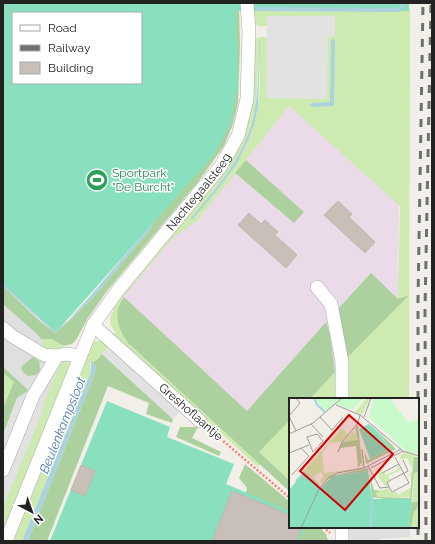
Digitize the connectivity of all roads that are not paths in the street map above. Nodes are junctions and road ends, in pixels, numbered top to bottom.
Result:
1 (247, 3) edge
2 (317, 287) dead end
3 (93, 324) junction
4 (3, 328) edge
5 (57, 356) junction
6 (80, 356) junction
7 (342, 398) edge
8 (200, 421) road end
9 (3, 470) edge
10 (342, 528) edge
11 (6, 541) edge
12 (342, 541) edge

1 - 3 street, Nachtegaalsteeg
2 - 7 street
3 - 6 street, Nachtegaalsteeg
3 - 8 street, Greshoflaantje
4 - 5 street
5 - 6 street
5 - 9 street
6 - 11 street, Nachtegaalsteeg
10 - 12 street

